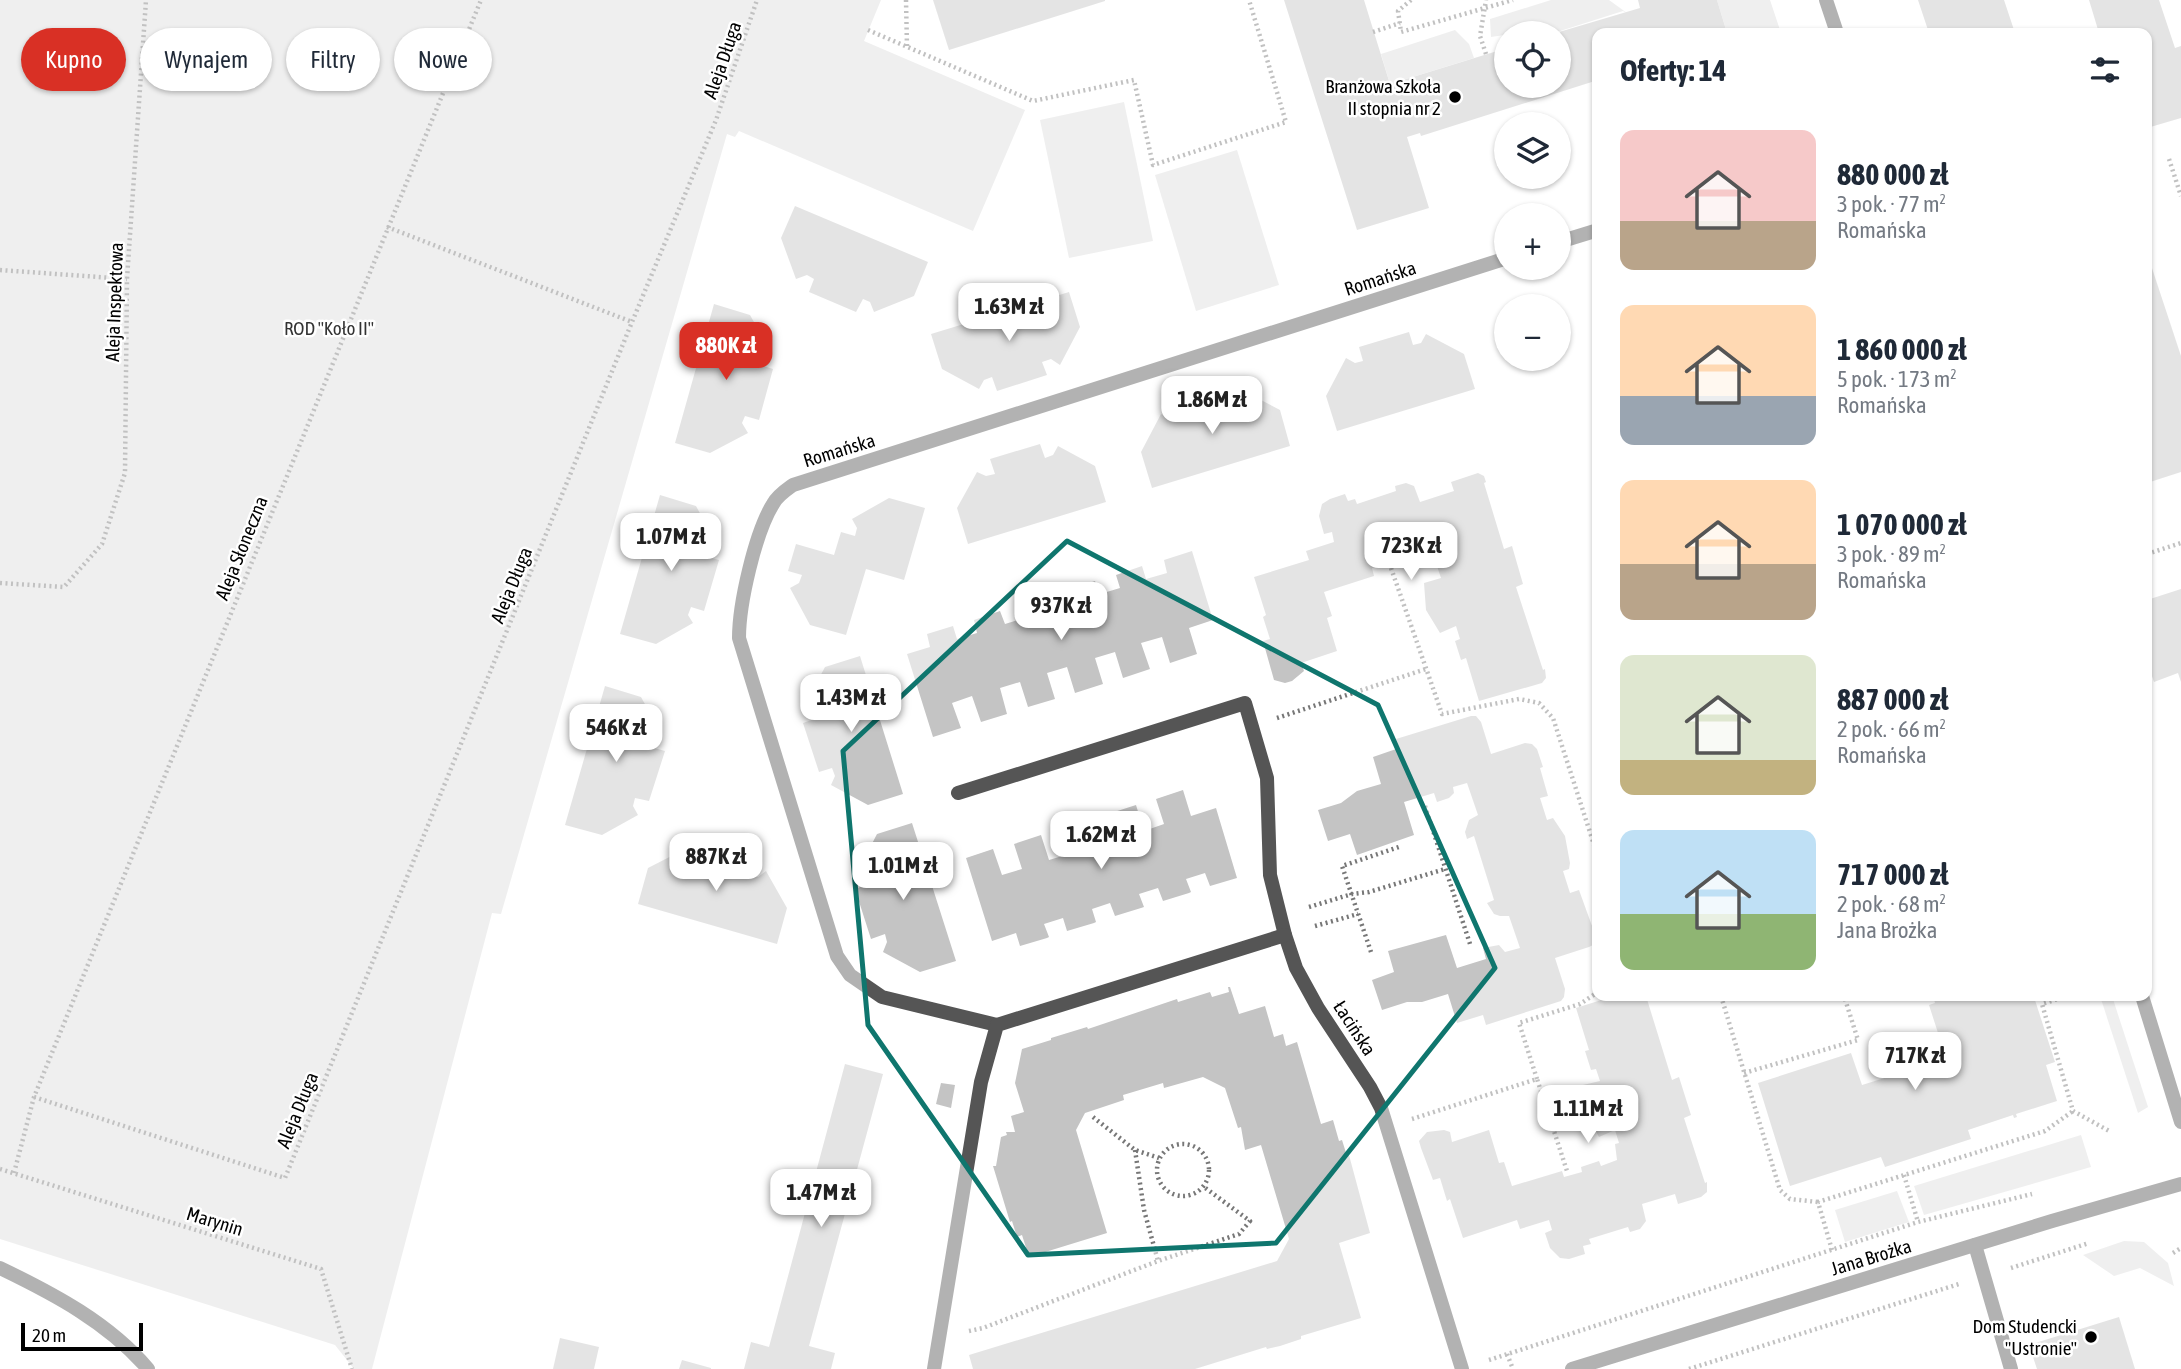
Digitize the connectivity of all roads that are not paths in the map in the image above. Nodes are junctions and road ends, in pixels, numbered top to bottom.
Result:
1 (1826, 0) edge
2 (1835, 28) edge
3 (1592, 232) edge
4 (1571, 238) edge
5 (1494, 262) edge
6 (958, 793) dead end
7 (1285, 935) junction
8 (2144, 1001) edge
9 (998, 1025) junction
10 (2181, 1122) edge
11 (2181, 1184) edge
12 (1975, 1245) junction
13 (0, 1268) edge
14 (148, 1369) edge
15 (933, 1369) edge
16 (1462, 1369) edge
17 (1572, 1369) edge
18 (2011, 1369) edge

1 - 2 street
3 - 4 street
5 - 9 street, Romańska
6 - 7 street, Łacińska
7 - 9 street
7 - 16 street, Łacińska
8 - 10 street
9 - 15 street
11 - 12 street, Jana Brożka
12 - 17 street, Jana Brożka
12 - 18 street
13 - 14 street

